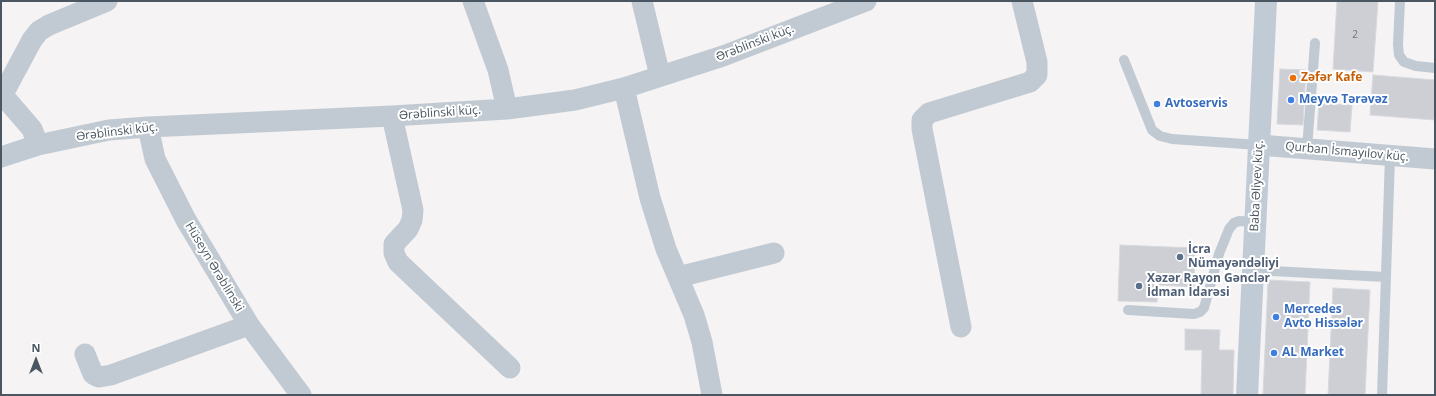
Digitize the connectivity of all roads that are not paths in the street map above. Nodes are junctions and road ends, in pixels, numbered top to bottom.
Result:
1 (107, 1) edge
2 (473, 1) edge
3 (642, 1) edge
4 (866, 1) edge
5 (1022, 1) edge
6 (1266, 1) edge
7 (1400, 1) edge
8 (832, 7) edge
9 (1315, 43) dead end
10 (1124, 60) dead end
11 (1435, 68) edge
12 (660, 76) junction
13 (624, 88) junction
14 (2, 93) edge
15 (507, 108) junction
16 (392, 116) junction
17 (148, 127) junction
18 (38, 145) junction
19 (1259, 145) junction
20 (1307, 149) junction
21 (1390, 156) junction
22 (1, 157) edge
23 (1435, 159) edge
24 (1256, 222) junction
25 (774, 253) dead end
26 (1253, 270) junction
27 (678, 277) junction
28 (1386, 277) junction
29 (1128, 310) dead end
30 (249, 325) junction
31 (961, 327) dead end
32 (85, 354) dead end
33 (510, 368) dead end
34 (301, 395) edge
35 (712, 395) edge
36 (1247, 395) edge
37 (1382, 395) edge

1 - 14 street
2 - 15 street
3 - 12 street
4 - 8 street, Ərəblinski küç.
5 - 31 street
6 - 19 street, Baba Əliyev küç.
7 - 11 lane
8 - 12 street, Ərəblinski küç.
9 - 20 lane
10 - 19 lane
12 - 13 street, Ərəblinski küç.
13 - 15 street, Ərəblinski küç.
13 - 27 street
14 - 18 street
15 - 16 street, Ərəblinski küç.
16 - 17 street, Ərəblinski küç.
16 - 33 street
17 - 18 street, Ərəblinski küç.
17 - 30 street, Hüseyn Ərəblinski
18 - 22 street, Ərəblinski küç.
19 - 20 street, Qurban İsmayılov küç.
19 - 24 street, Baba Əliyev küç.
20 - 21 street, Qurban İsmayılov küç.
21 - 23 street, Qurban İsmayılov küç.
21 - 28 lane
24 - 26 street, Baba Əliyev küç.
24 - 29 lane
25 - 27 street
26 - 28 lane
26 - 36 street, Baba Əliyev küç.
27 - 35 street
28 - 37 lane
30 - 32 street
30 - 34 street, Hüseyn Ərəblinski

